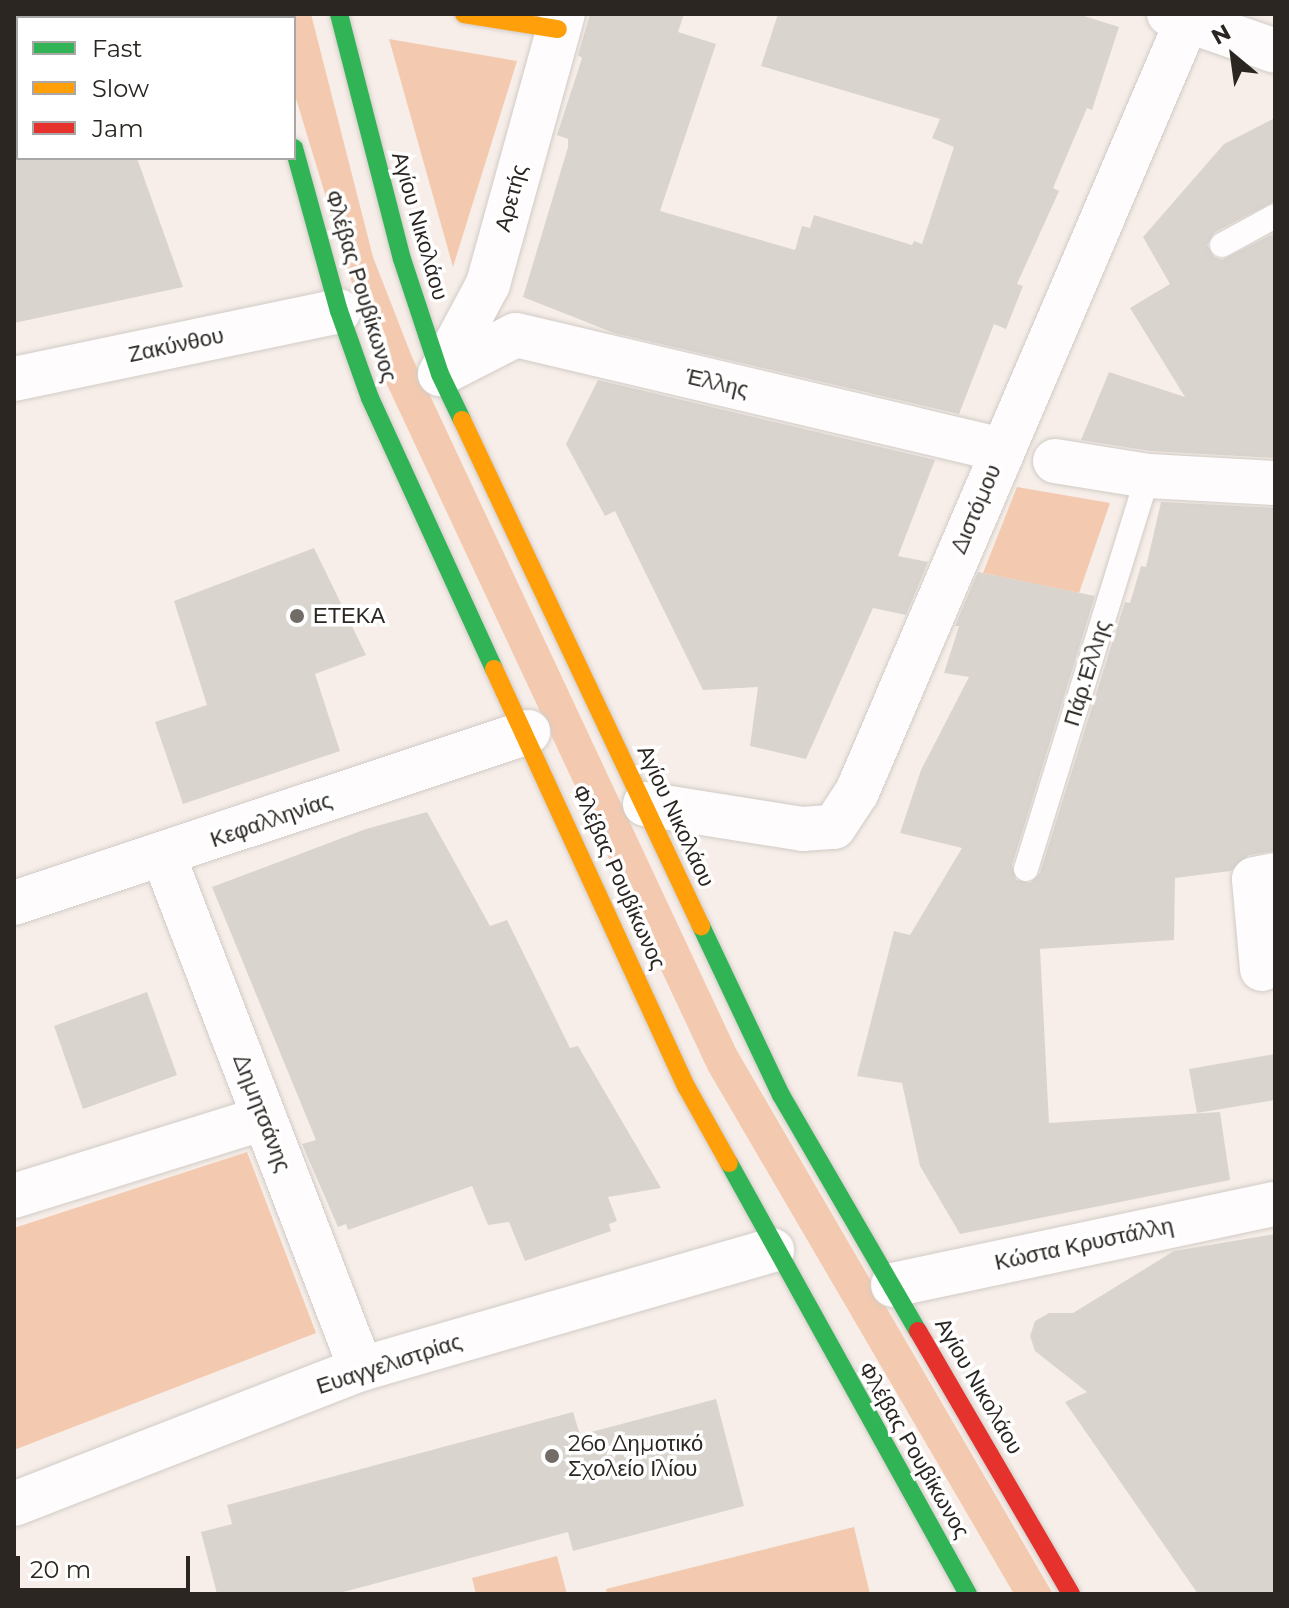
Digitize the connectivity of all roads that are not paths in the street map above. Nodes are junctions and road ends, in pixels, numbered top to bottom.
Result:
1 (339, 14) edge
2 (464, 14) edge
3 (1183, 16) edge
4 (561, 22) edge
5 (1275, 51) edge
6 (296, 155) edge
7 (1275, 216) edge
8 (1222, 245) dead end
9 (339, 311) junction
10 (440, 374) junction
11 (14, 379) edge
12 (1001, 450) junction
13 (1055, 461) dead end
14 (1148, 476) junction
15 (1275, 483) edge
16 (528, 732) junction
17 (645, 804) junction
18 (164, 857) junction
19 (1026, 869) dead end
20 (1275, 875) edge
21 (14, 903) edge
22 (1262, 969) dead end
23 (264, 1118) junction
24 (14, 1196) edge
25 (1275, 1204) edge
26 (772, 1250) junction
27 (893, 1285) junction
28 (361, 1369) junction
29 (14, 1504) edge
30 (968, 1594) edge
31 (1071, 1594) edge

1 - 10 street, Αγίου Νικολάου
2 - 4 street
3 - 5 street
3 - 12 street, Διστόμου
4 - 10 street, Αρετής
6 - 9 street, Φλέβας Ρουβίκωνος
7 - 8 lane
9 - 11 street, Ζακύνθου
9 - 16 street, Φλέβας Ρουβίκωνος
10 - 12 street, Έλλης
10 - 17 street, Αγίου Νικολάου
12 - 17 street, Διστόμου
13 - 14 street
14 - 15 street
14 - 19 lane, Πάρ.Έλλης
16 - 18 street, Κεφαλληνίας
16 - 26 street, Φλέβας Ρουβίκωνος
17 - 27 street, Αγίου Νικολάου
18 - 21 street, Κεφαλληνίας
18 - 23 street, Δημητσάνης
20 - 22 street
23 - 24 street
23 - 28 street, Δημητσάνης
25 - 27 street, Κώστα Κρυστάλλη
26 - 28 street, Ευαγγελιστρίας
26 - 30 street, Φλέβας Ρουβίκωνος
27 - 31 street, Αγίου Νικολάου
28 - 29 street, Ευαγγελιστρίας

